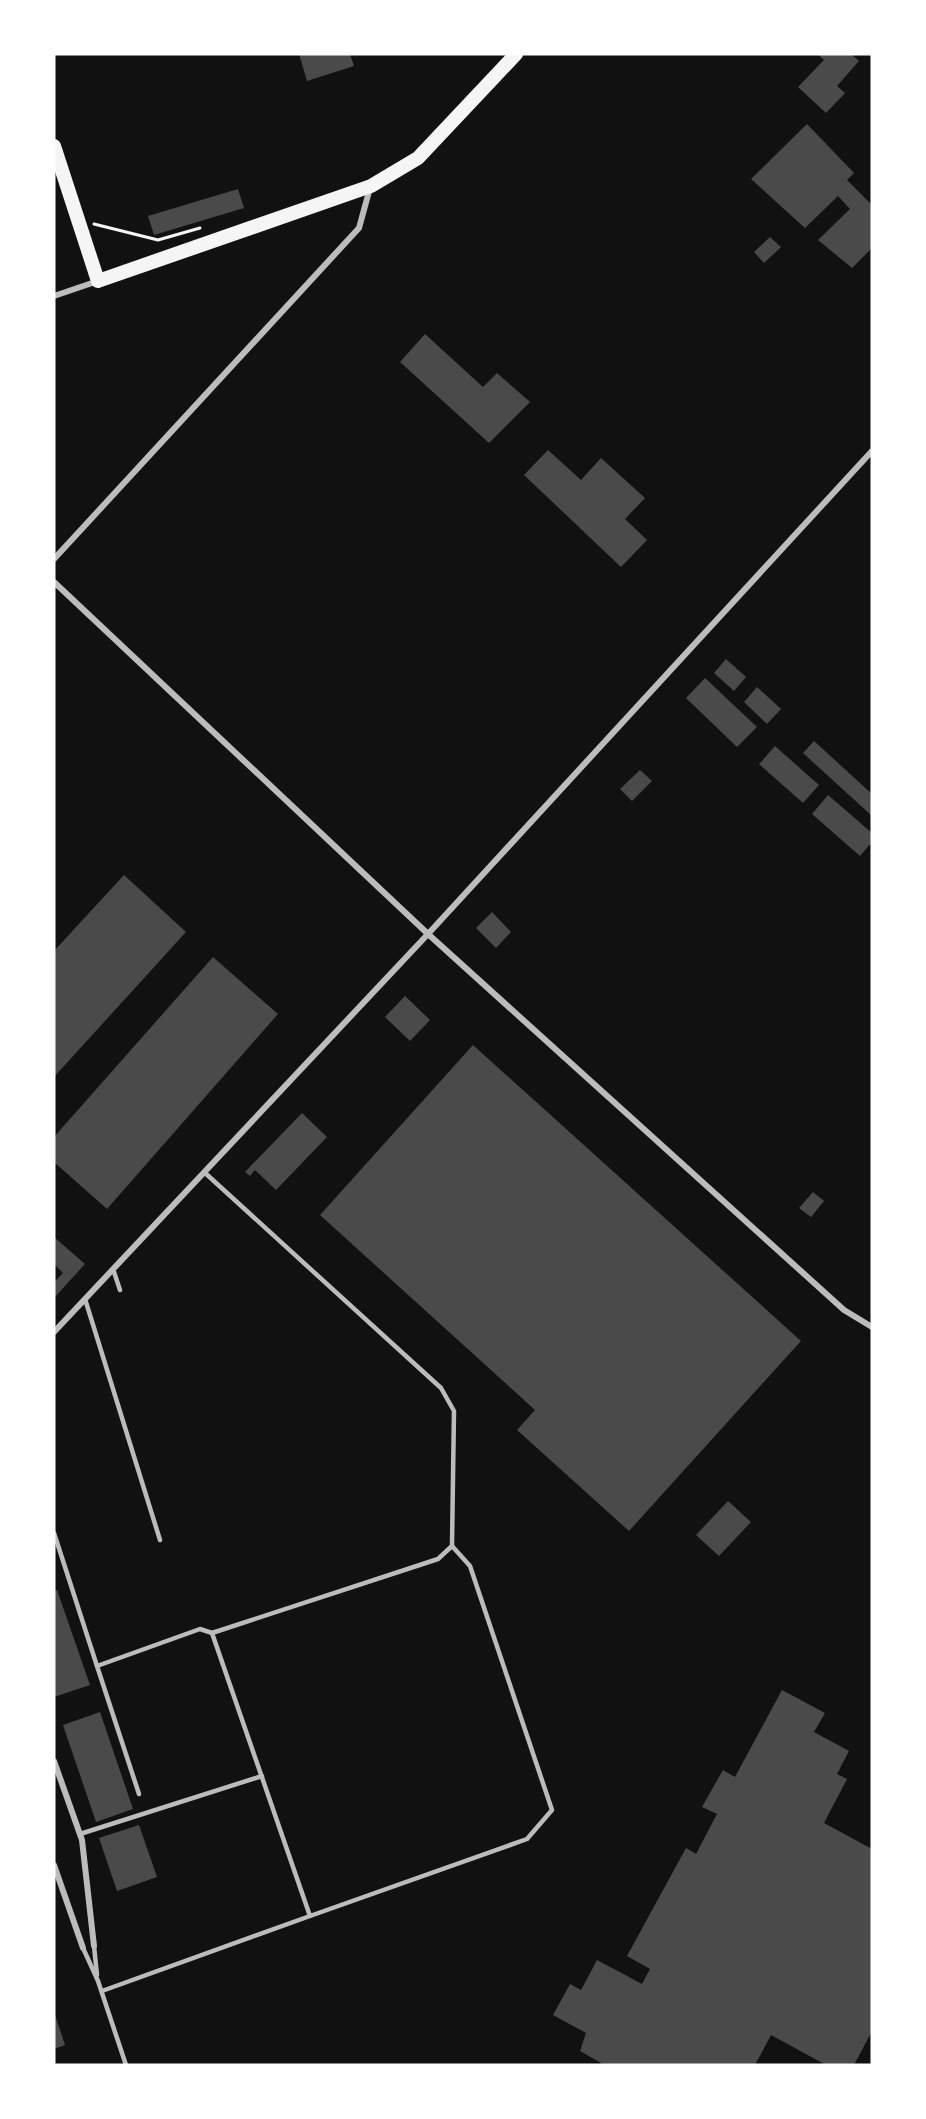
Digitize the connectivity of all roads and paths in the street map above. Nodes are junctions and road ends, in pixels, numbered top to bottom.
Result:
1 (516, 54) edge
2 (54, 146) edge
3 (371, 186) junction
4 (79, 220) junction
5 (206, 244) junction
6 (98, 281) junction
7 (54, 296) edge
8 (872, 451) edge
9 (54, 559) edge
10 (54, 582) edge
11 (428, 934) junction
12 (204, 1172) junction
13 (113, 1269) junction
14 (120, 1290) dead end
15 (85, 1299) junction
16 (872, 1327) edge
17 (54, 1332) edge
18 (54, 1533) edge
19 (160, 1540) dead end
20 (452, 1546) junction
21 (212, 1633) junction
22 (97, 1666) junction
23 (54, 1761) edge
24 (262, 1776) junction
25 (139, 1794) dead end
26 (80, 1834) junction
27 (54, 1865) edge
28 (310, 1916) junction
29 (94, 1946) joint
30 (83, 1948) joint
31 (98, 1981) junction
32 (102, 1991) junction
33 (126, 2065) edge

1 - 3 main road
2 - 4 main road
3 - 5 main road
3 - 9 street
4 - 5 path
4 - 6 main road
5 - 6 main road
6 - 7 street
8 - 11 street
10 - 11 street
11 - 12 street
11 - 16 street
12 - 13 street
12 - 20 lane
13 - 14 lane
13 - 15 street
15 - 17 street
15 - 19 lane
18 - 22 lane
20 - 21 lane
20 - 28 lane
21 - 22 lane
21 - 24 lane
22 - 25 lane
23 - 26 street
24 - 26 lane
24 - 28 lane
26 - 29 street
27 - 30 street
28 - 32 lane
29 - 31 lane
30 - 31 lane
31 - 32 lane
32 - 33 lane

